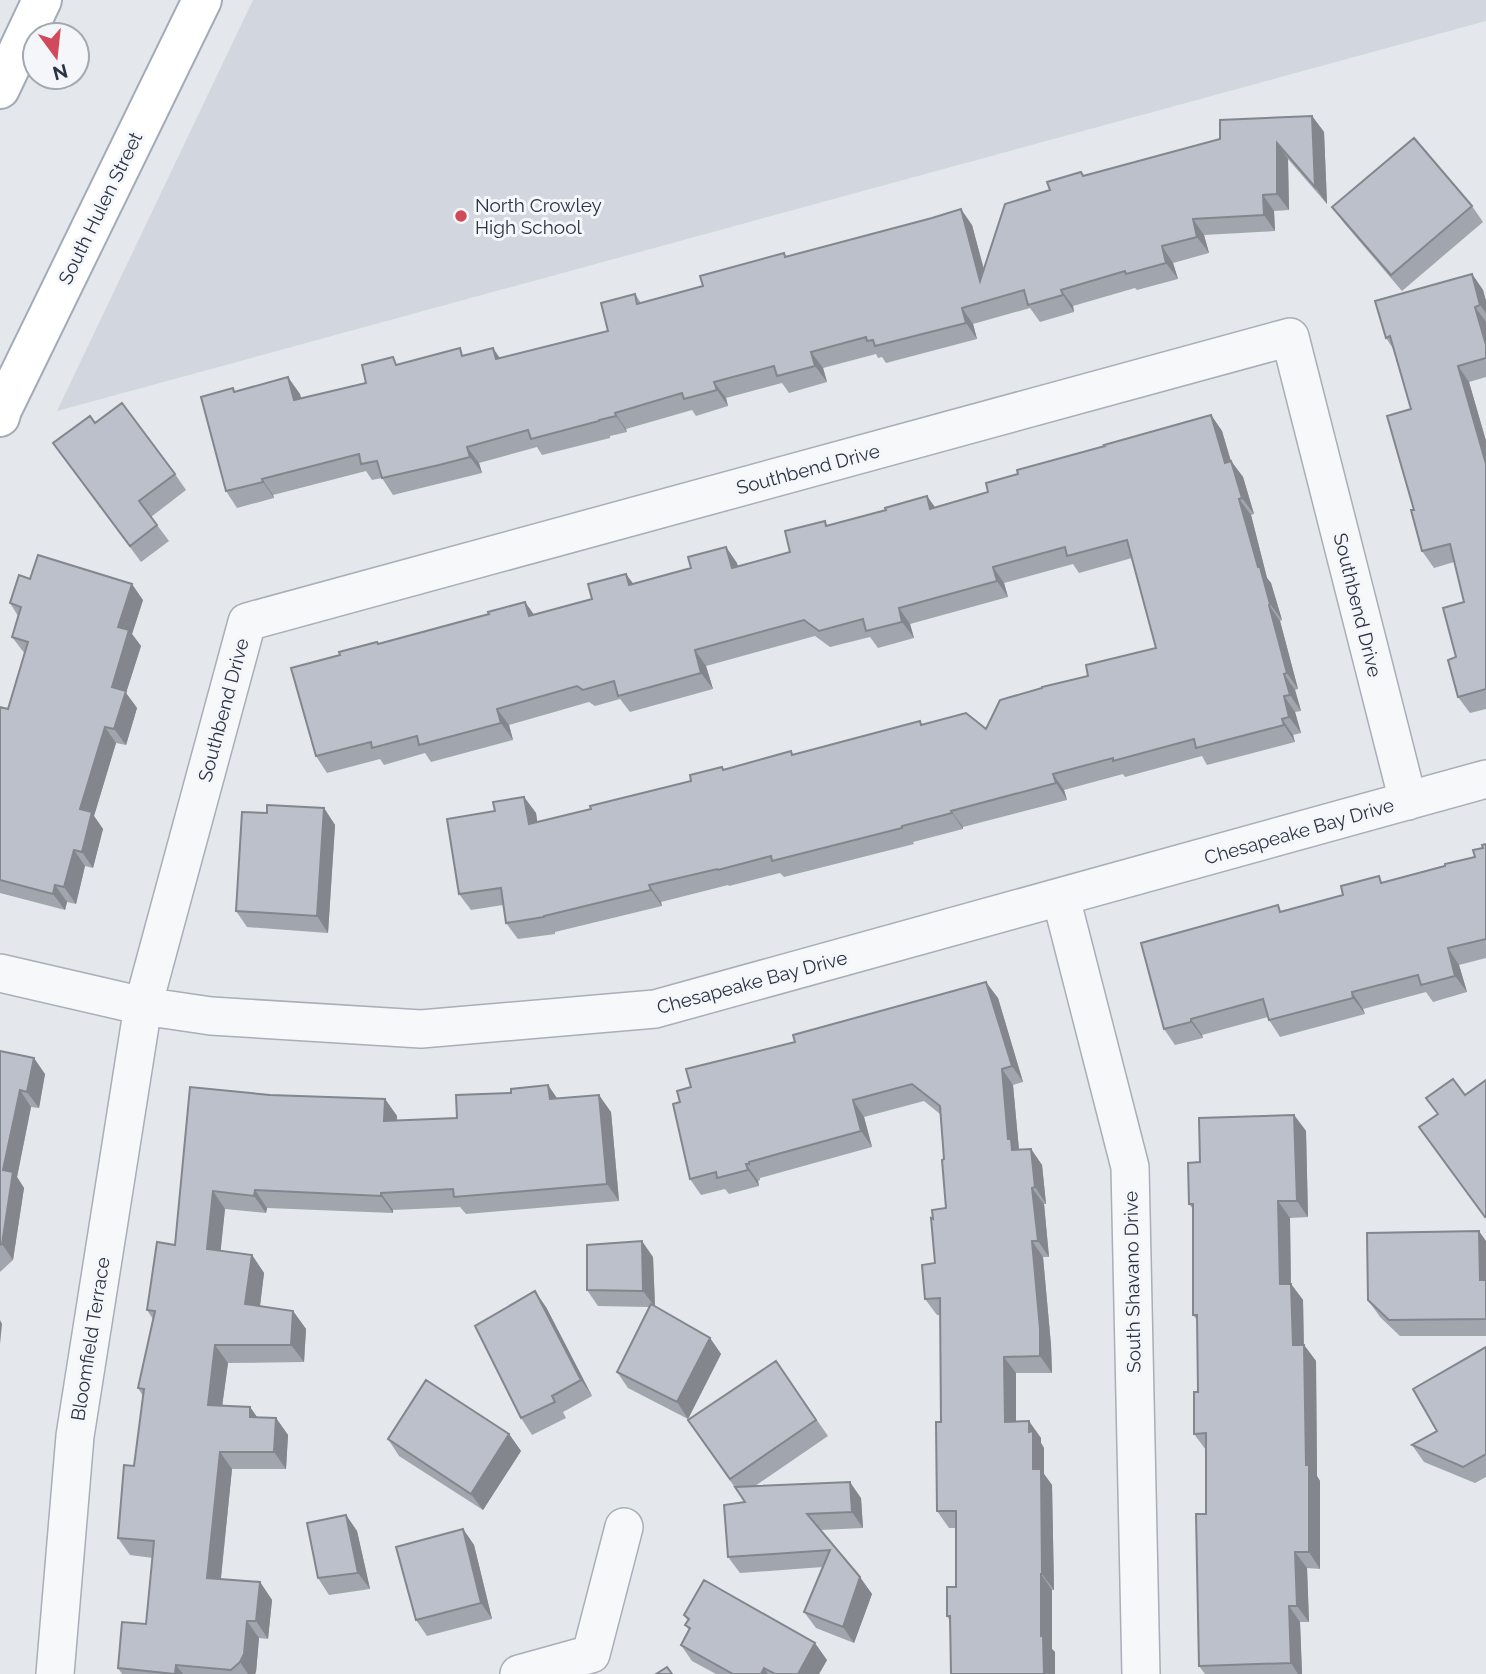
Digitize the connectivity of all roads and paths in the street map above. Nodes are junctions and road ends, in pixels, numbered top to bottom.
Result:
1 (42, 0) edge
2 (202, 0) edge
3 (0, 89) edge
4 (0, 417) edge
5 (1486, 779) edge
6 (1408, 801) junction
7 (1061, 898) junction
8 (0, 973) edge
9 (143, 1006) junction
10 (624, 1527) dead end
11 (55, 1674) edge
12 (519, 1674) edge
13 (1141, 1674) edge

1 - 3 main road
2 - 4 main road, South Hulen Street
5 - 6 street, Chesapeake Bay Drive
6 - 7 street, Chesapeake Bay Drive
6 - 9 street, Southbend Drive
7 - 9 street, Chesapeake Bay Drive
7 - 13 street, South Shavano Drive
8 - 9 street, Chesapeake Bay Drive
9 - 11 street, Bloomfield Terrace
10 - 12 street

